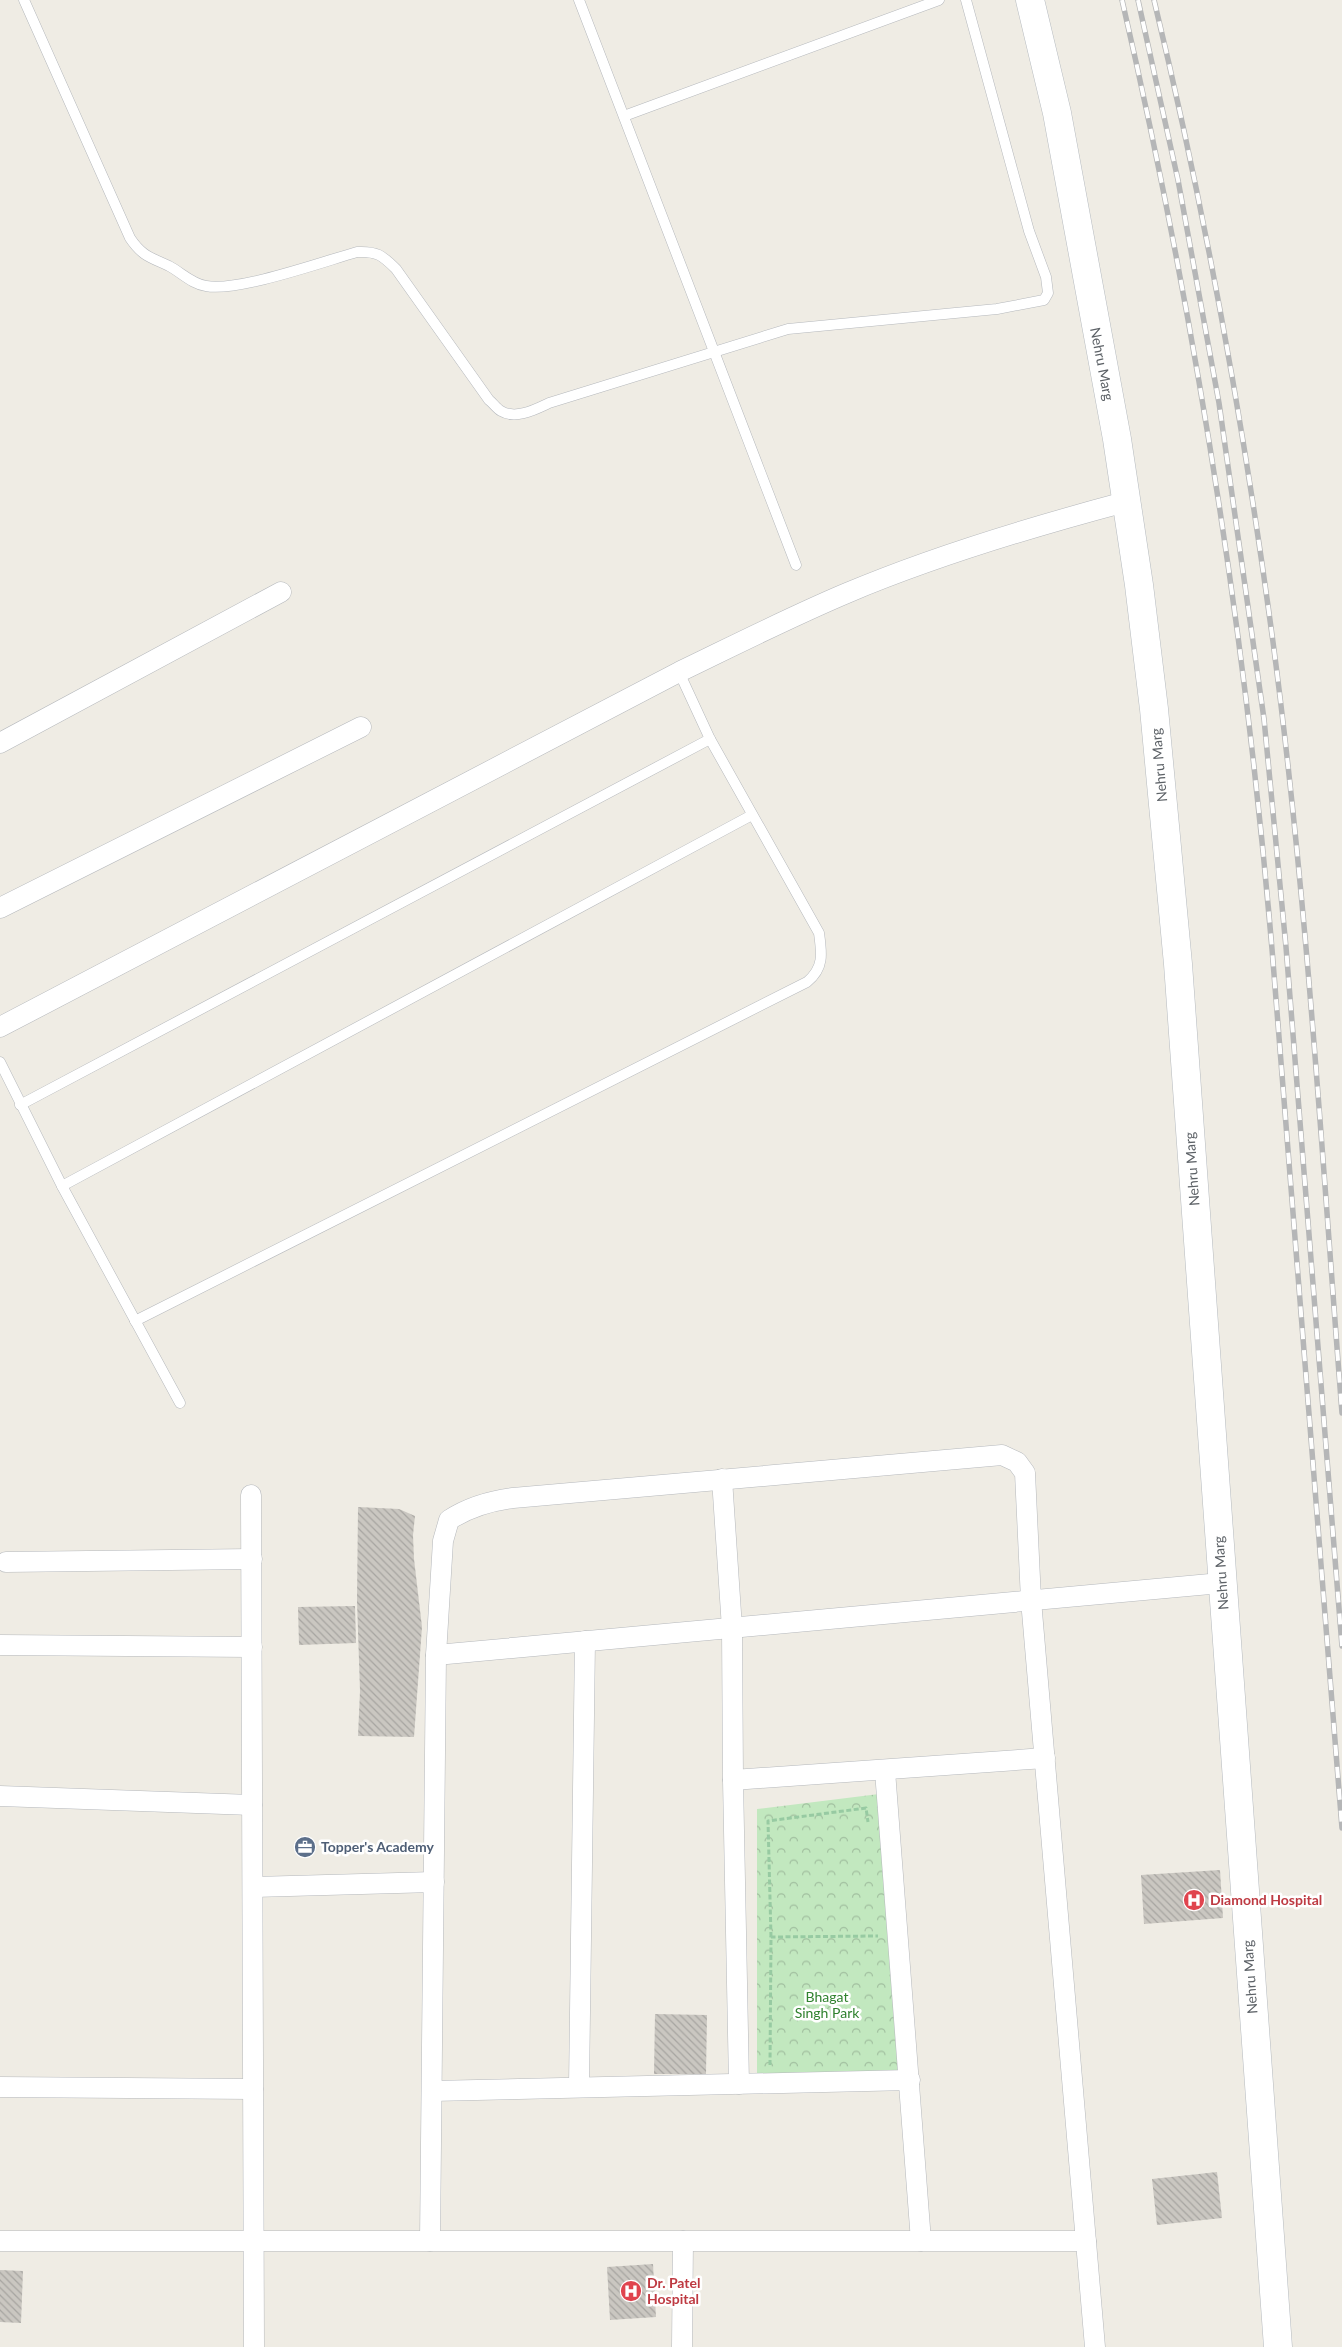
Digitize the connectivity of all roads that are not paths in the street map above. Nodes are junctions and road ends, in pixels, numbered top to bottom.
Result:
1 (24, 0) edge
2 (579, 0) edge
3 (939, 0) edge
4 (966, 0) edge
5 (1030, 0) edge
6 (624, 116) junction
7 (714, 352) junction
8 (1125, 502) junction
9 (796, 565) dead end
10 (281, 592) dead end
11 (679, 672) junction
12 (361, 727) dead end
13 (710, 739) junction
14 (0, 743) edge
15 (752, 814) junction
16 (0, 908) edge
17 (0, 1027) edge
18 (0, 1062) edge
19 (20, 1104) junction
20 (62, 1186) junction
21 (135, 1321) junction
22 (180, 1403) dead end
23 (722, 1479) junction
24 (251, 1495) dead end
25 (252, 1559) junction
26 (6, 1562) dead end
27 (1222, 1583) junction
28 (1032, 1600) junction
29 (732, 1628) junction
30 (585, 1642) junction
31 (0, 1645) edge
32 (252, 1647) junction
33 (436, 1655) junction
34 (1045, 1758) junction
35 (885, 1771) junction
36 (732, 1780) junction
37 (0, 1796) edge
38 (252, 1805) junction
39 (434, 1882) junction
40 (252, 1887) junction
41 (910, 2080) junction
42 (739, 2084) junction
43 (0, 2087) edge
44 (579, 2088) junction
45 (253, 2090) junction
46 (432, 2091) junction
47 (0, 2241) edge
48 (254, 2241) junction
49 (430, 2241) junction
50 (683, 2241) junction
51 (921, 2241) junction
52 (1086, 2241) junction
53 (254, 2347) edge
54 (682, 2347) edge
55 (1095, 2347) edge
56 (1278, 2347) edge

1 - 7 lane
2 - 6 lane
3 - 6 lane
4 - 7 lane
5 - 8 street, Nehru Marg
6 - 7 lane
7 - 9 lane
8 - 11 street
8 - 27 street, Nehru Marg
10 - 14 street
11 - 13 lane
11 - 17 street
12 - 16 street
13 - 15 lane
13 - 19 lane
15 - 20 lane
15 - 21 lane
18 - 19 lane
19 - 20 lane
20 - 21 lane
21 - 22 lane
23 - 28 street
23 - 29 street
23 - 33 street
24 - 25 street
25 - 26 street
25 - 32 street
27 - 28 street
27 - 56 street, Nehru Marg
28 - 29 street
28 - 34 street
29 - 30 street
29 - 36 street
30 - 33 street
30 - 44 street
31 - 32 street
32 - 38 street
33 - 39 street
34 - 35 street
34 - 52 street
35 - 36 street
35 - 41 street
36 - 42 street
37 - 38 street
38 - 40 street
39 - 40 street
39 - 46 street
40 - 45 street
41 - 42 street
41 - 51 street
42 - 44 street
43 - 45 street
44 - 46 street
45 - 48 street
46 - 49 street
47 - 48 street
48 - 49 street
48 - 53 street
49 - 50 street
50 - 51 street
50 - 54 street
51 - 52 street
52 - 55 street

